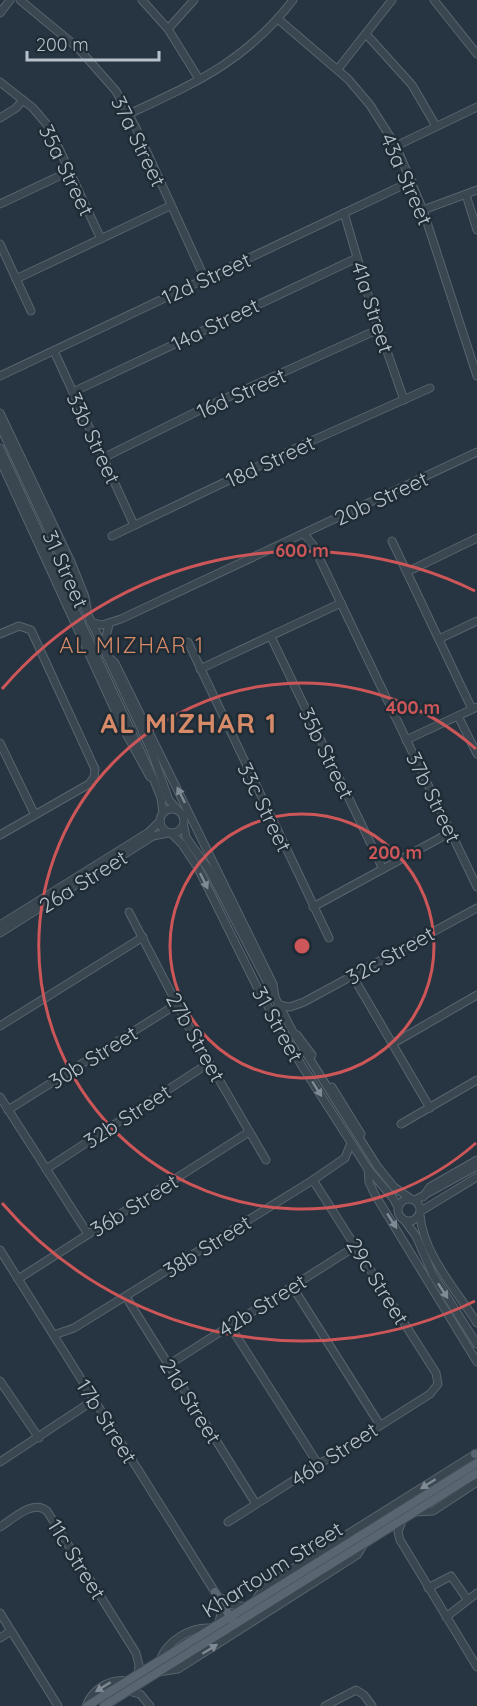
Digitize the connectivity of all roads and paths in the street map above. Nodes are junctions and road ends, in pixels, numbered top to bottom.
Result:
1 (10, 0) edge
2 (20, 0) edge
3 (142, 0) edge
4 (194, 0) edge
5 (293, 0) edge
6 (392, 0) edge
7 (434, 0) edge
8 (0, 13) edge
9 (278, 19) junction
10 (168, 29) junction
11 (366, 34) junction
12 (477, 54) edge
13 (339, 69) junction
14 (200, 79) junction
15 (0, 82) edge
16 (23, 100) junction
17 (477, 107) edge
18 (129, 114) junction
19 (0, 117) edge
20 (436, 126) junction
21 (396, 146) junction
22 (70, 171) junction
23 (412, 181) junction
24 (477, 190) edge
25 (464, 196) junction
26 (0, 204) edge
27 (171, 206) junction
28 (424, 212) junction
29 (344, 213) junction
30 (477, 230) edge
31 (101, 239) junction
32 (0, 244) edge
33 (357, 258) junction
34 (16, 279) junction
35 (205, 279) junction
36 (31, 311) dead end
37 (379, 329) junction
38 (54, 351) junction
39 (475, 360) edge
40 (0, 376) edge
41 (477, 376) edge
42 (430, 388) dead end
43 (73, 392) junction
44 (404, 400) junction
45 (0, 413) edge
46 (0, 426) edge
47 (0, 448) edge
48 (477, 452) edge
49 (104, 458) junction
50 (0, 460) edge
51 (134, 525) junction
52 (307, 532) junction
53 (112, 536) dead end
54 (477, 538) edge
55 (393, 541) dead end
56 (407, 572) junction
57 (64, 589) junction
58 (340, 603) junction
59 (89, 618) junction
60 (121, 619) junction
61 (477, 621) edge
62 (109, 625) junction
63 (95, 632) junction
64 (0, 634) edge
65 (271, 637) junction
66 (439, 639) junction
67 (188, 642) dead end
68 (104, 652) junction
69 (200, 669) junction
70 (475, 708) edge
71 (458, 716) junction
72 (406, 740) junction
73 (0, 743) edge
74 (477, 754) edge
75 (154, 780) junction
76 (177, 809) junction
77 (34, 813) junction
78 (163, 813) junction
79 (160, 821) junction
80 (184, 827) junction
81 (451, 832) junction
82 (170, 833) junction
83 (0, 835) edge
84 (383, 869) junction
85 (477, 887) edge
86 (313, 907) junction
87 (477, 908) edge
88 (129, 912) dead end
89 (0, 925) edge
90 (0, 933) edge
91 (143, 937) junction
92 (329, 938) dead end
93 (352, 975) junction
94 (477, 995) edge
95 (276, 1002) junction
96 (304, 1002) junction
97 (177, 1004) junction
98 (288, 1025) junction
99 (0, 1026) edge
100 (392, 1044) junction
101 (209, 1063) junction
102 (477, 1080) edge
103 (0, 1097) edge
104 (430, 1108) junction
105 (8, 1110) junction
106 (401, 1124) dead end
107 (249, 1132) junction
108 (351, 1143) junction
109 (266, 1160) dead end
110 (477, 1160) edge
111 (339, 1163) junction
112 (366, 1166) junction
113 (477, 1166) edge
114 (46, 1169) junction
115 (477, 1177) edge
116 (313, 1180) junction
117 (445, 1184) junction
118 (449, 1193) junction
119 (416, 1199) junction
120 (398, 1208) junction
121 (420, 1213) junction
122 (405, 1221) junction
123 (88, 1234) junction
124 (356, 1246) junction
125 (0, 1250) edge
126 (18, 1279) junction
127 (292, 1286) junction
128 (126, 1297) junction
129 (452, 1320) junction
130 (477, 1323) edge
131 (464, 1324) junction
132 (230, 1326) junction
133 (74, 1328) junction
134 (54, 1335) junction
135 (477, 1344) edge
136 (60, 1346) junction
137 (477, 1362) edge
138 (168, 1365) junction
139 (0, 1381) edge
140 (438, 1384) joint
141 (95, 1402) junction
142 (380, 1425) junction
143 (38, 1439) junction
144 (477, 1456) edge
145 (0, 1462) edge
146 (318, 1464) junction
147 (477, 1473) edge
148 (477, 1482) edge
149 (256, 1504) junction
150 (415, 1512) junction
151 (402, 1521) junction
152 (228, 1522) dead end
153 (0, 1527) edge
154 (381, 1534) junction
155 (400, 1540) junction
156 (364, 1544) junction
157 (428, 1588) junction
158 (215, 1592) junction
159 (477, 1593) edge
160 (467, 1599) junction
161 (246, 1607) junction
162 (0, 1613) edge
163 (230, 1615) junction
164 (444, 1615) junction
165 (219, 1623) junction
166 (11, 1631) junction
167 (0, 1638) edge
168 (189, 1652) junction
169 (136, 1653) junction
170 (158, 1665) junction
171 (477, 1667) edge
172 (141, 1677) junction
173 (128, 1691) junction
174 (148, 1703) edge
175 (109, 1704) edge
176 (58, 1706) edge
177 (87, 1706) edge
178 (326, 1706) edge
179 (372, 1706) edge

1 - 8 street
2 - 18 street, 37a Street
3 - 10 street
4 - 10 street
5 - 9 street
6 - 11 street
7 - 12 street
9 - 13 street, 43a Street
9 - 14 street
10 - 14 street
11 - 13 street
11 - 20 street
13 - 21 street, 43a Street
14 - 18 street
15 - 16 street, 35a Street
16 - 19 street
16 - 22 street, 35a Street
17 - 20 street
18 - 27 street, 37a Street
20 - 21 street
21 - 23 street, 43a Street
22 - 26 street
22 - 31 street, 35a Street
23 - 28 street, 43a Street
23 - 29 street, 12d Street
24 - 25 street
25 - 28 street
25 - 30 street
27 - 31 street
27 - 35 street, 37a Street
28 - 39 street, 43a Street
29 - 33 street, 41a Street
29 - 35 street, 12d Street
31 - 34 street
32 - 34 street
33 - 37 street, 41a Street
33 - 43 street, 14a Street
34 - 36 street
35 - 38 street, 12d Street
37 - 44 street, 41a Street
37 - 49 street, 16d Street
38 - 40 street, 12d Street
38 - 43 street, 33b Street
39 - 41 street, 43a Street
42 - 44 street, 18d Street
43 - 49 street, 33b Street
44 - 51 street, 18d Street
45 - 59 street
46 - 59 street, 31 Street
47 - 57 street, 31 Street
48 - 52 street, 20b Street
49 - 51 street, 33b Street
50 - 75 street
51 - 53 street, 18d Street
52 - 58 street, 37b Street
52 - 60 street, 20b Street
54 - 56 street
55 - 56 street
56 - 66 street
57 - 63 street
57 - 75 street, 31 Street
58 - 65 street
58 - 72 street, 37b Street
59 - 60 street, 20b Street
59 - 63 street, 31 Street
60 - 62 street, 20b Street
61 - 66 street
62 - 63 street, 20b Street
62 - 68 street
63 - 68 street, 31 Street
64 - 77 street
65 - 69 street
65 - 84 street, 35b Street
66 - 70 street
67 - 69 street, 33c Street
68 - 76 street, 31 Street
95 -> 68 street
69 - 86 street, 33c Street
70 - 71 street
71 - 72 street
71 - 74 street
72 - 81 street, 37b Street
73 - 77 street
75 - 78 street, 31 Street
76 - 78 street
76 - 80 street
77 - 83 street
78 - 79 street
79 - 82 street
79 - 89 street, 26a Street
80 - 82 street
80 - 95 street, 31 Street
81 - 84 street
81 - 85 street, 37b Street
82 - 90 street, 26a Street
82 -> 108 street, 31 Street
84 - 86 street
86 - 92 street, 33c Street
87 - 93 street, 32c Street
88 - 91 street, 27b Street
91 - 97 street, 27b Street
91 - 99 street
93 - 96 street, 32c Street
93 - 100 street
94 - 100 street
95 - 96 street, 32c Street
95 - 98 street, 31 Street
96 - 98 street, 32c Street
97 - 101 street, 27b Street
97 - 105 street, 30b Street
98 - 119 street, 31 Street
100 - 104 street
101 - 107 street, 27b Street
101 - 114 street, 32b Street
102 - 104 street
103 - 105 street
104 - 106 street
105 - 114 street
107 - 109 street, 27b Street
107 - 123 street, 36b Street
108 - 111 street, 38b Street
108 - 112 street, 31 Street
110 - 119 street
111 - 112 street
111 - 116 street, 38b Street
112 - 120 street, 31 Street
112 -> 129 street
113 - 117 street
114 - 123 street
115 - 118 street
116 - 124 street, 29c Street
116 - 128 street, 38b Street
117 - 118 street
117 - 119 street
118 - 121 street
119 - 120 street
119 - 121 street
120 - 122 street
121 - 122 street
121 - 130 street
122 -> 131 street
123 - 126 street, 36b Street
124 - 127 street, 42b Street
124 - 140 street, 29c Street
125 - 126 street, 17b Street
126 - 134 street, 17b Street
127 - 132 street, 42b Street
127 - 142 street
128 - 133 street, 38b Street
128 - 138 street, 21d Street
129 - 131 street
129 - 137 street
131 - 135 street
132 - 138 street, 42b Street
132 - 146 street
133 - 134 street, 38b Street
133 - 136 street, 38b Street
134 - 136 street, 17b Street
136 - 141 street, 17b Street
138 - 149 street, 21d Street
139 - 143 street
140 - 142 street, 46b Street
141 - 143 street
141 - 158 street, 17b Street
142 - 146 street, 46b Street
143 - 145 street
144 -> 161 main road, Khartoum Street
146 - 149 street, 46b Street
147 - 150 main road, Khartoum Street
148 - 150 street
149 - 152 street, 46b Street
150 - 151 main road, Khartoum Street
151 - 154 main road, Khartoum Street
151 - 155 street
153 - 169 street, 11c Street
154 - 155 street
154 - 156 main road, Khartoum Street
155 - 157 street
156 - 168 main road, Khartoum Street
170 -> 156 street
157 - 160 street
157 - 164 street
158 - 161 street, 17b Street
158 - 163 main road
158 - 165 street, 17b Street
159 - 160 street
160 - 164 street
161 - 163 main road, Khartoum Street
162 - 166 street
163 - 165 main road, Khartoum Street
163 - 168 main road
164 - 171 street
165 - 170 main road, Khartoum Street
166 - 167 street
166 - 176 street
168 - 170 main road, Khartoum Street
169 - 170 street, 11c Street
169 - 172 street, 11c Street
170 - 172 main road, Khartoum Street
172 - 173 main road, Khartoum Street
172 - 174 street, 11c Street
172 -> 177 main road, Khartoum Street
173 - 174 street
173 - 175 main road, Khartoum Street
178 - 179 street

